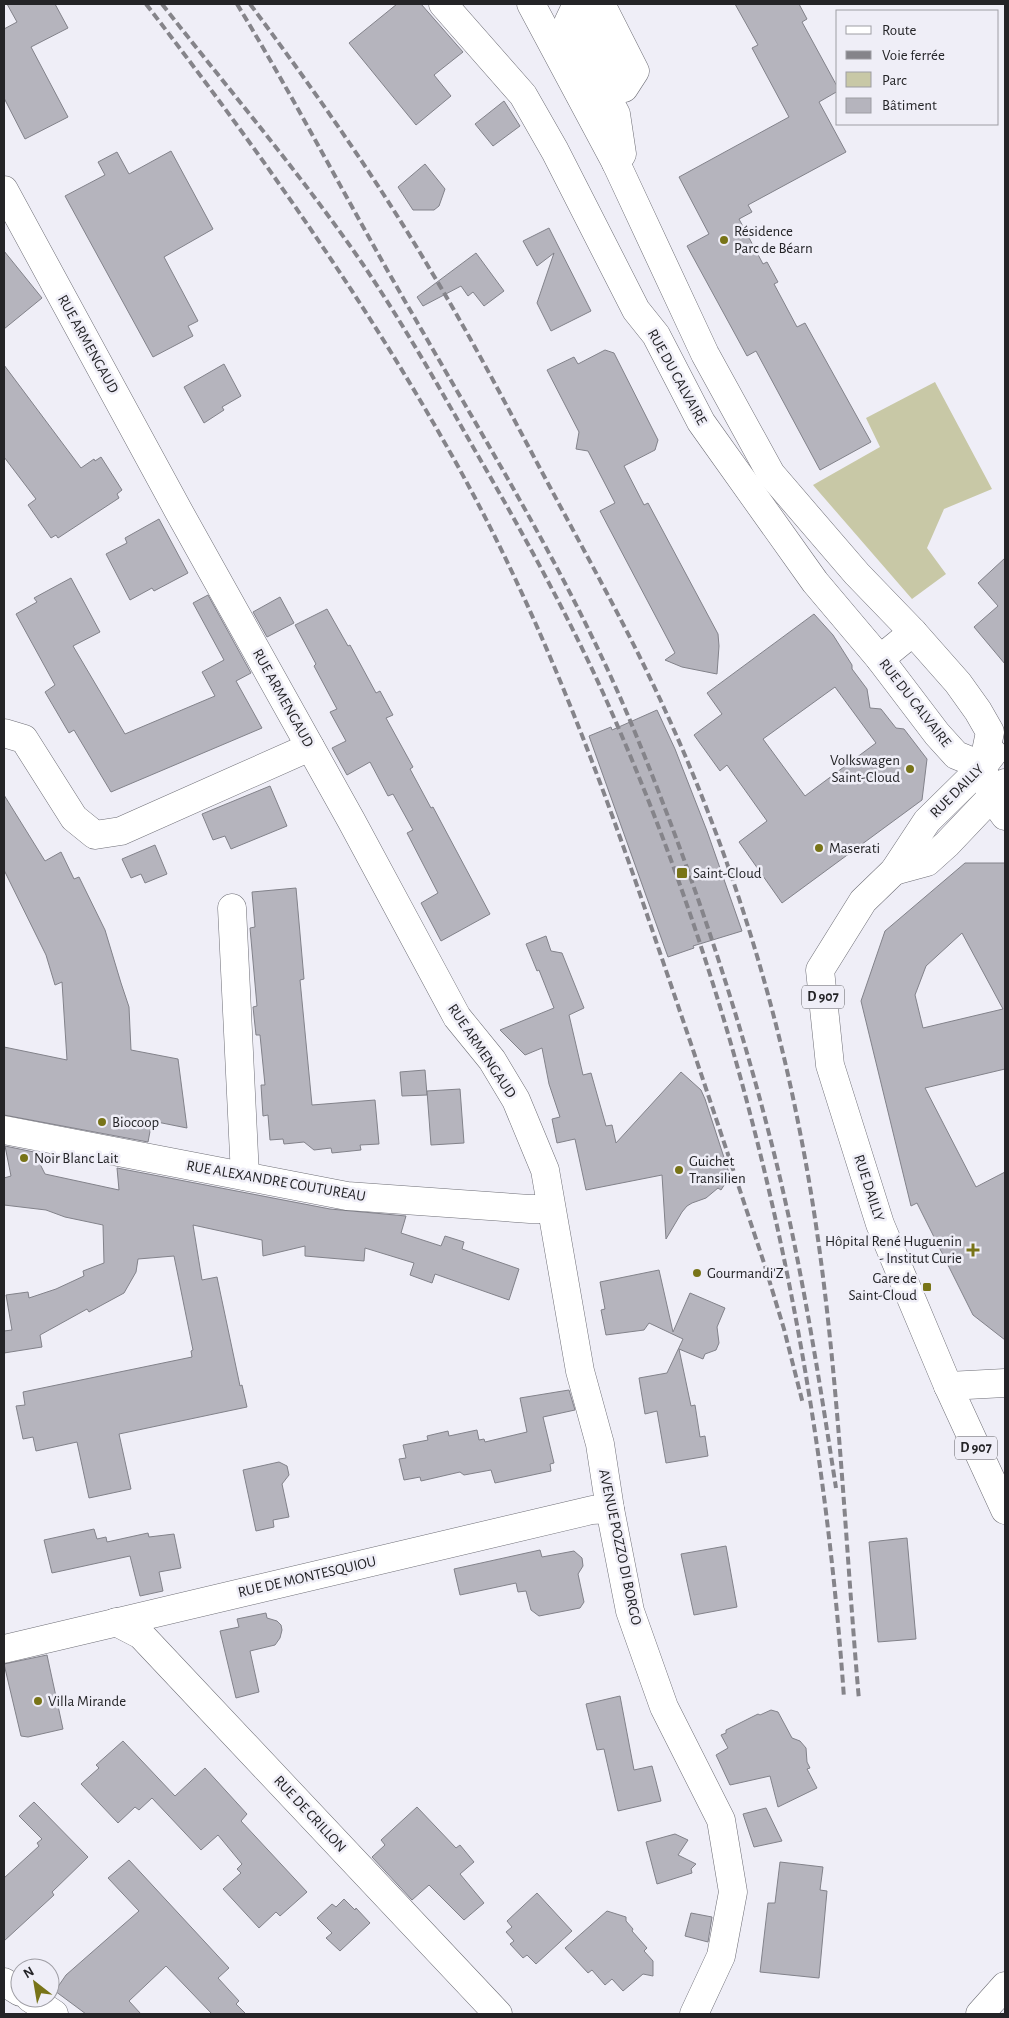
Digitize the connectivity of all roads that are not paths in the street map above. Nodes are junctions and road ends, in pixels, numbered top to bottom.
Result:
1 (443, 4) edge
2 (531, 4) edge
3 (601, 4) edge
4 (616, 163) junction
5 (4, 190) edge
6 (913, 632) junction
7 (880, 659) junction
8 (4, 734) edge
9 (1005, 736) edge
10 (310, 746) junction
11 (983, 766) junction
12 (1001, 799) edge
13 (894, 871) junction
14 (232, 908) dead end
15 (4, 1130) edge
16 (245, 1176) junction
17 (551, 1208) junction
18 (1005, 1383) edge
19 (948, 1386) junction
20 (610, 1509) junction
21 (1005, 1510) edge
22 (116, 1622) junction
23 (4, 1649) edge
24 (1005, 1986) edge
25 (498, 2014) edge
26 (694, 2014) edge
27 (980, 2014) edge

1 - 7 street, RUE DU CALVAIRE
2 - 4 street
3 - 4 street
4 - 6 street
5 - 10 street, RUE ARMENGAUD
6 - 7 street
6 - 11 street
7 - 11 street, RUE DU CALVAIRE
8 - 10 street
9 - 11 street, RUE DAILLY / D 907
10 - 17 street, RUE ARMENGAUD
11 - 12 street
11 - 13 street, RUE DAILLY / D 907
12 - 13 street, RUE DAILLY / D 907
13 - 19 street, RUE DAILLY / D 907
14 - 16 street
15 - 16 street, RUE ALEXANDRE COUTUREAU
16 - 17 street, RUE ALEXANDRE COUTUREAU
17 - 20 street, AVENUE POZZO DI BORGO
18 - 19 street
19 - 21 street, RUE DAILLY / D 907
20 - 22 street, RUE DE MONTESQUIOU
20 - 26 street, AVENUE POZZO DI BORGO
22 - 23 street, RUE DE MONTESQUIOU
22 - 25 street, RUE DE CRILLON
24 - 27 street

